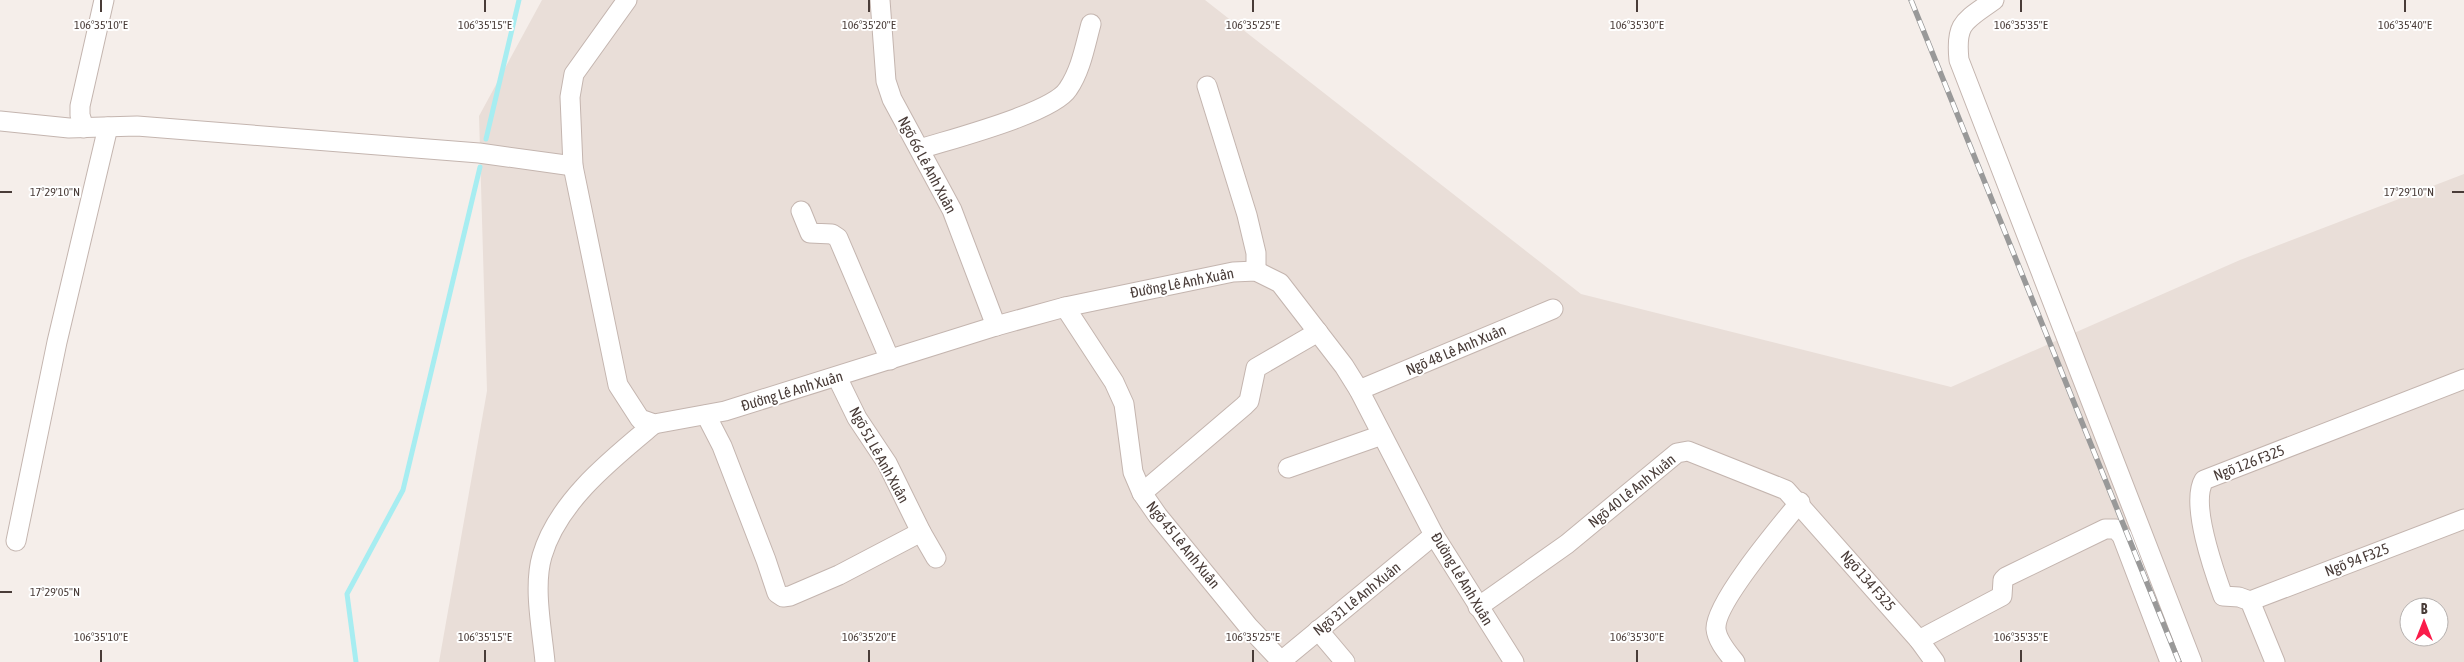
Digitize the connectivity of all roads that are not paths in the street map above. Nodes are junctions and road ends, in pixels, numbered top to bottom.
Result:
1 (104, 0) edge
2 (627, 0) edge
3 (880, 0) edge
4 (1994, 0) edge
5 (1091, 24) dead end
6 (1206, 86) dead end
7 (0, 121) edge
8 (108, 127) junction
9 (84, 128) junction
10 (920, 149) junction
11 (573, 166) junction
12 (802, 211) dead end
13 (1256, 271) junction
14 (1065, 307) junction
15 (1553, 309) dead end
16 (996, 326) junction
17 (1318, 332) junction
18 (890, 360) junction
19 (837, 377) junction
20 (2464, 379) edge
21 (1359, 390) junction
22 (706, 415) junction
23 (654, 424) junction
24 (1382, 435) junction
25 (1288, 468) dead end
26 (1142, 493) junction
27 (1800, 502) junction
28 (2464, 518) edge
29 (921, 532) junction
30 (1434, 535) junction
31 (16, 541) dead end
32 (936, 558) dead end
33 (2250, 601) junction
34 (1478, 607) junction
35 (1318, 630) junction
36 (1919, 640) junction
37 (1281, 661) edge
38 (545, 662) edge
39 (1345, 662) edge
40 (1514, 662) edge
41 (1735, 662) edge
42 (1935, 662) edge
43 (2170, 662) edge
44 (2192, 662) edge
45 (2275, 662) edge

1 - 9 street
2 - 11 street
3 - 10 street, Ngõ 66 Lê Anh Xuân
4 - 44 street
5 - 10 street
6 - 13 street
7 - 9 street
8 - 9 street
8 - 11 street
8 - 31 street
10 - 16 street, Ngõ 66 Lê Anh Xuân
11 - 23 street
12 - 18 street
13 - 14 street, Đường Lê Anh Xuân
13 - 17 street, Đường Lê Anh Xuân
14 - 16 street, Đường Lê Anh Xuân
14 - 26 street, Ngõ 45 Lê Anh Xuân
15 - 21 street, Ngõ 48 Lê Anh Xuân
16 - 18 street, Đường Lê Anh Xuân
17 - 21 street, Đường Lê Anh Xuân
17 - 26 street
18 - 19 street, Đường Lê Anh Xuân
19 - 22 street, Đường Lê Anh Xuân
19 - 29 street, Ngõ 51 Lê Anh Xuân
20 - 33 street, Ngõ 126 F325
21 - 24 street, Đường Lê Anh Xuân
22 - 23 street, Đường Lê Anh Xuân
22 - 29 street
23 - 38 street
24 - 25 street
24 - 30 street, Đường Lê Anh Xuân
26 - 37 street, Ngõ 45 Lê Anh Xuân
27 - 34 street, Ngõ 40 Lê Anh Xuân
27 - 36 street, Ngõ 134 F325
27 - 41 street
28 - 33 street, Ngõ 94 F325
29 - 32 street, Ngõ 51 Lê Anh Xuân
30 - 34 street, Đường Lê Anh Xuân
30 - 35 street, Ngõ 31 Lê Anh Xuân
33 - 45 street
34 - 40 street, Đường Lê Anh Xuân
35 - 37 street, Ngõ 31 Lê Anh Xuân
35 - 39 street
36 - 42 street, Ngõ 134 F325
36 - 43 street

